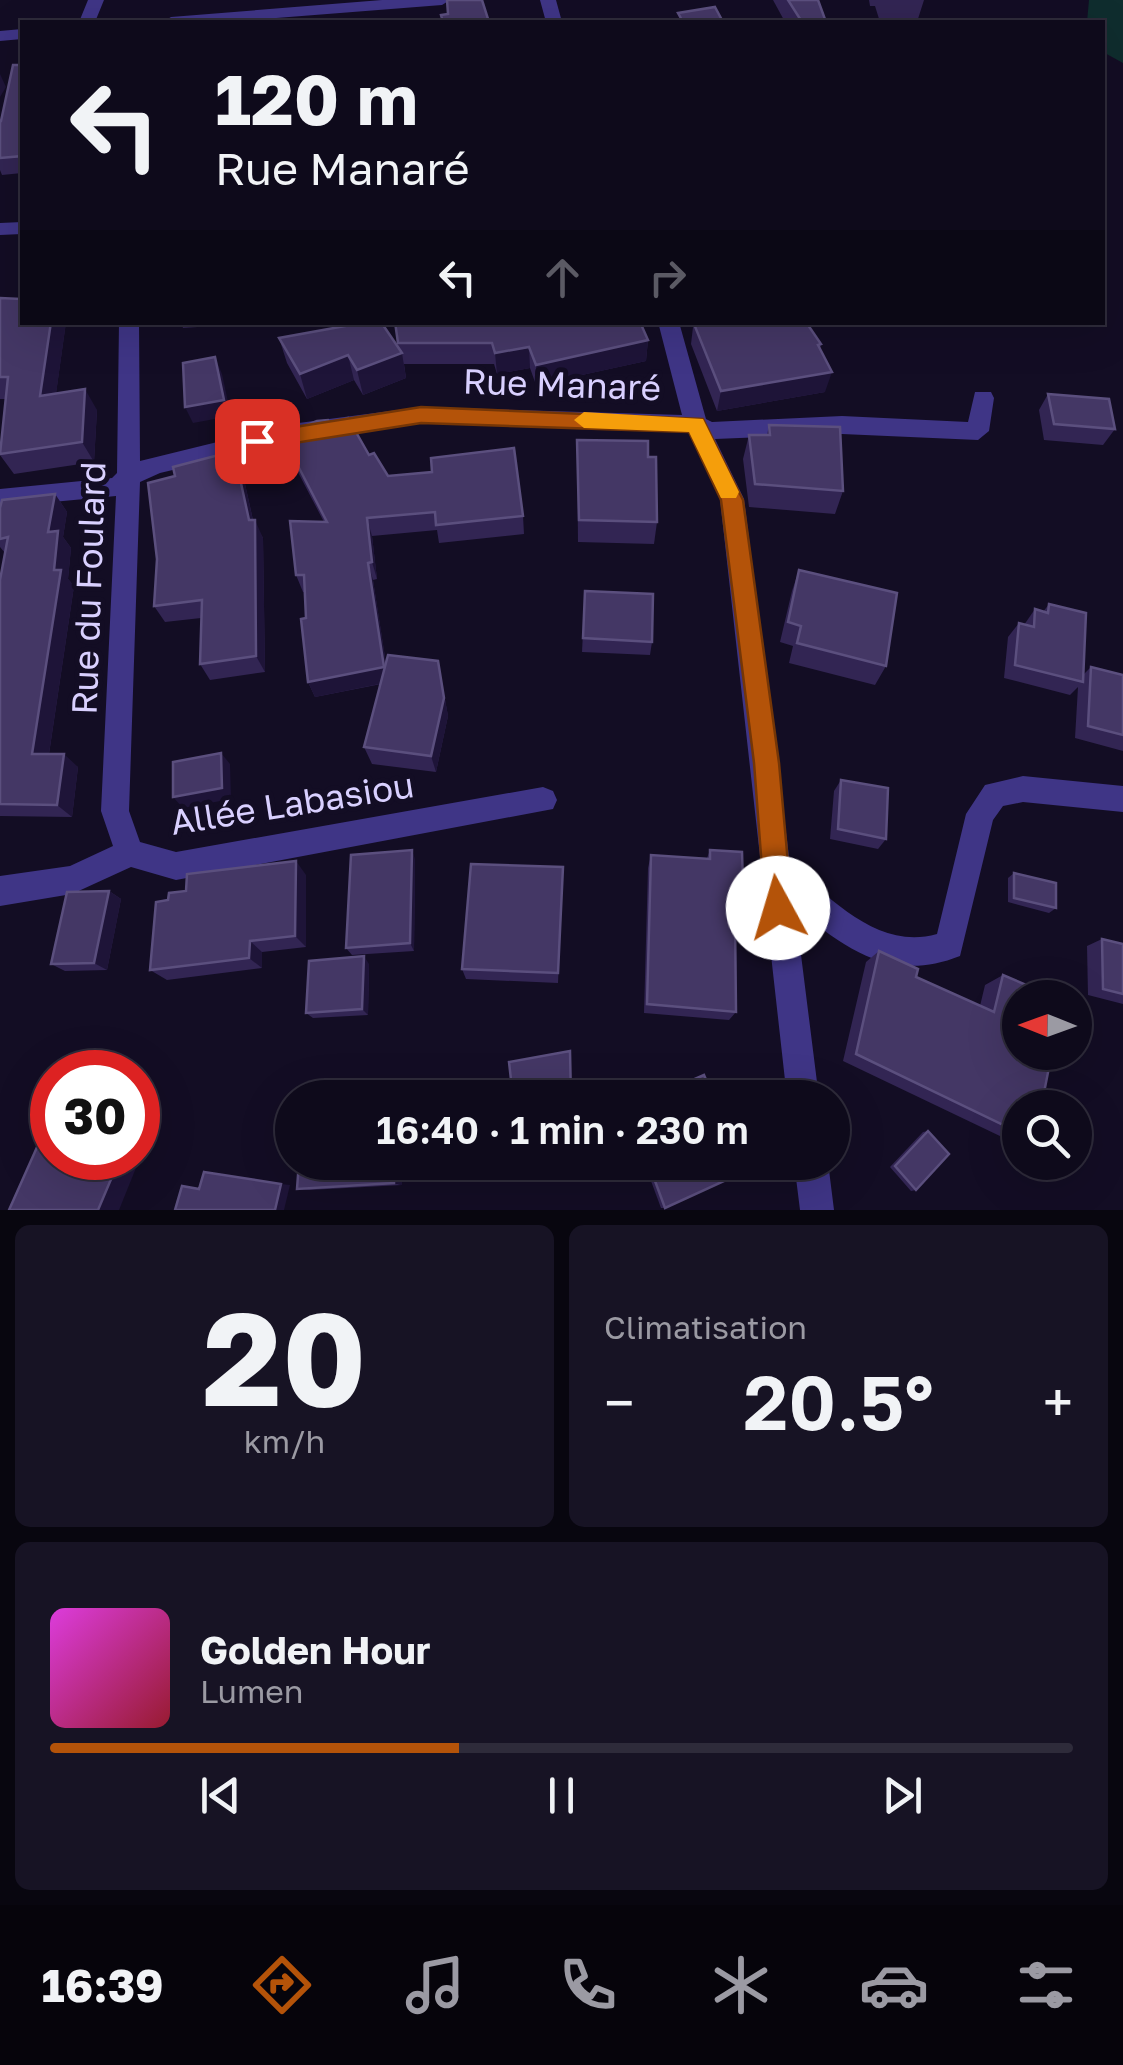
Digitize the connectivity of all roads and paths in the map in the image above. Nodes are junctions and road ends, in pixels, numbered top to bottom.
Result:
1 (442, 0) edge
2 (196, 20) edge
3 (128, 325) edge
4 (669, 325) edge
5 (984, 398) dead end
6 (696, 424) junction
7 (128, 477) junction
8 (0, 498) edge
9 (1123, 799) edge
10 (543, 800) dead end
11 (130, 853) junction
12 (774, 870) junction
13 (0, 891) edge
14 (801, 1080) edge
15 (813, 1180) edge
16 (817, 1210) edge

1 - 2 street
3 - 7 street, Rue du Foulard
4 - 6 street
5 - 6 street, Rue Manaré
6 - 7 street, Rue Manaré
6 - 12 street
7 - 8 street, Rue Manaré
7 - 11 street, Rue du Foulard
9 - 12 street
10 - 11 street, Allée Labasiou
11 - 13 street, Allée Labasiou
12 - 14 street
15 - 16 street

